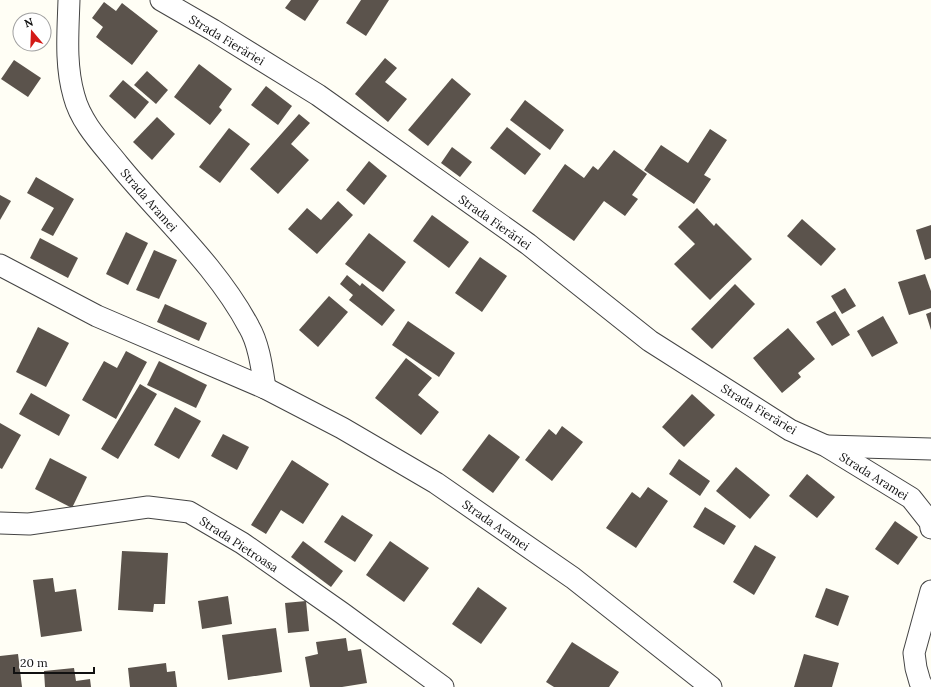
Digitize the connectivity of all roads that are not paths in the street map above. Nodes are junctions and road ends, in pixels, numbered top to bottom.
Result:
1 (69, 0) edge
2 (161, 0) edge
3 (0, 265) edge
4 (265, 388) junction
5 (826, 446) junction
6 (931, 449) edge
7 (0, 523) edge
8 (931, 528) edge
9 (931, 591) edge
10 (921, 685) edge
11 (443, 687) edge
12 (711, 687) edge

1 - 4 street, Strada Aramei
2 - 5 street, Strada Fierăriei
3 - 4 street, Strada Aramei
4 - 12 street, Strada Aramei
5 - 6 street
5 - 8 street, Strada Aramei
7 - 11 street, Strada Pietroasa
9 - 10 street

